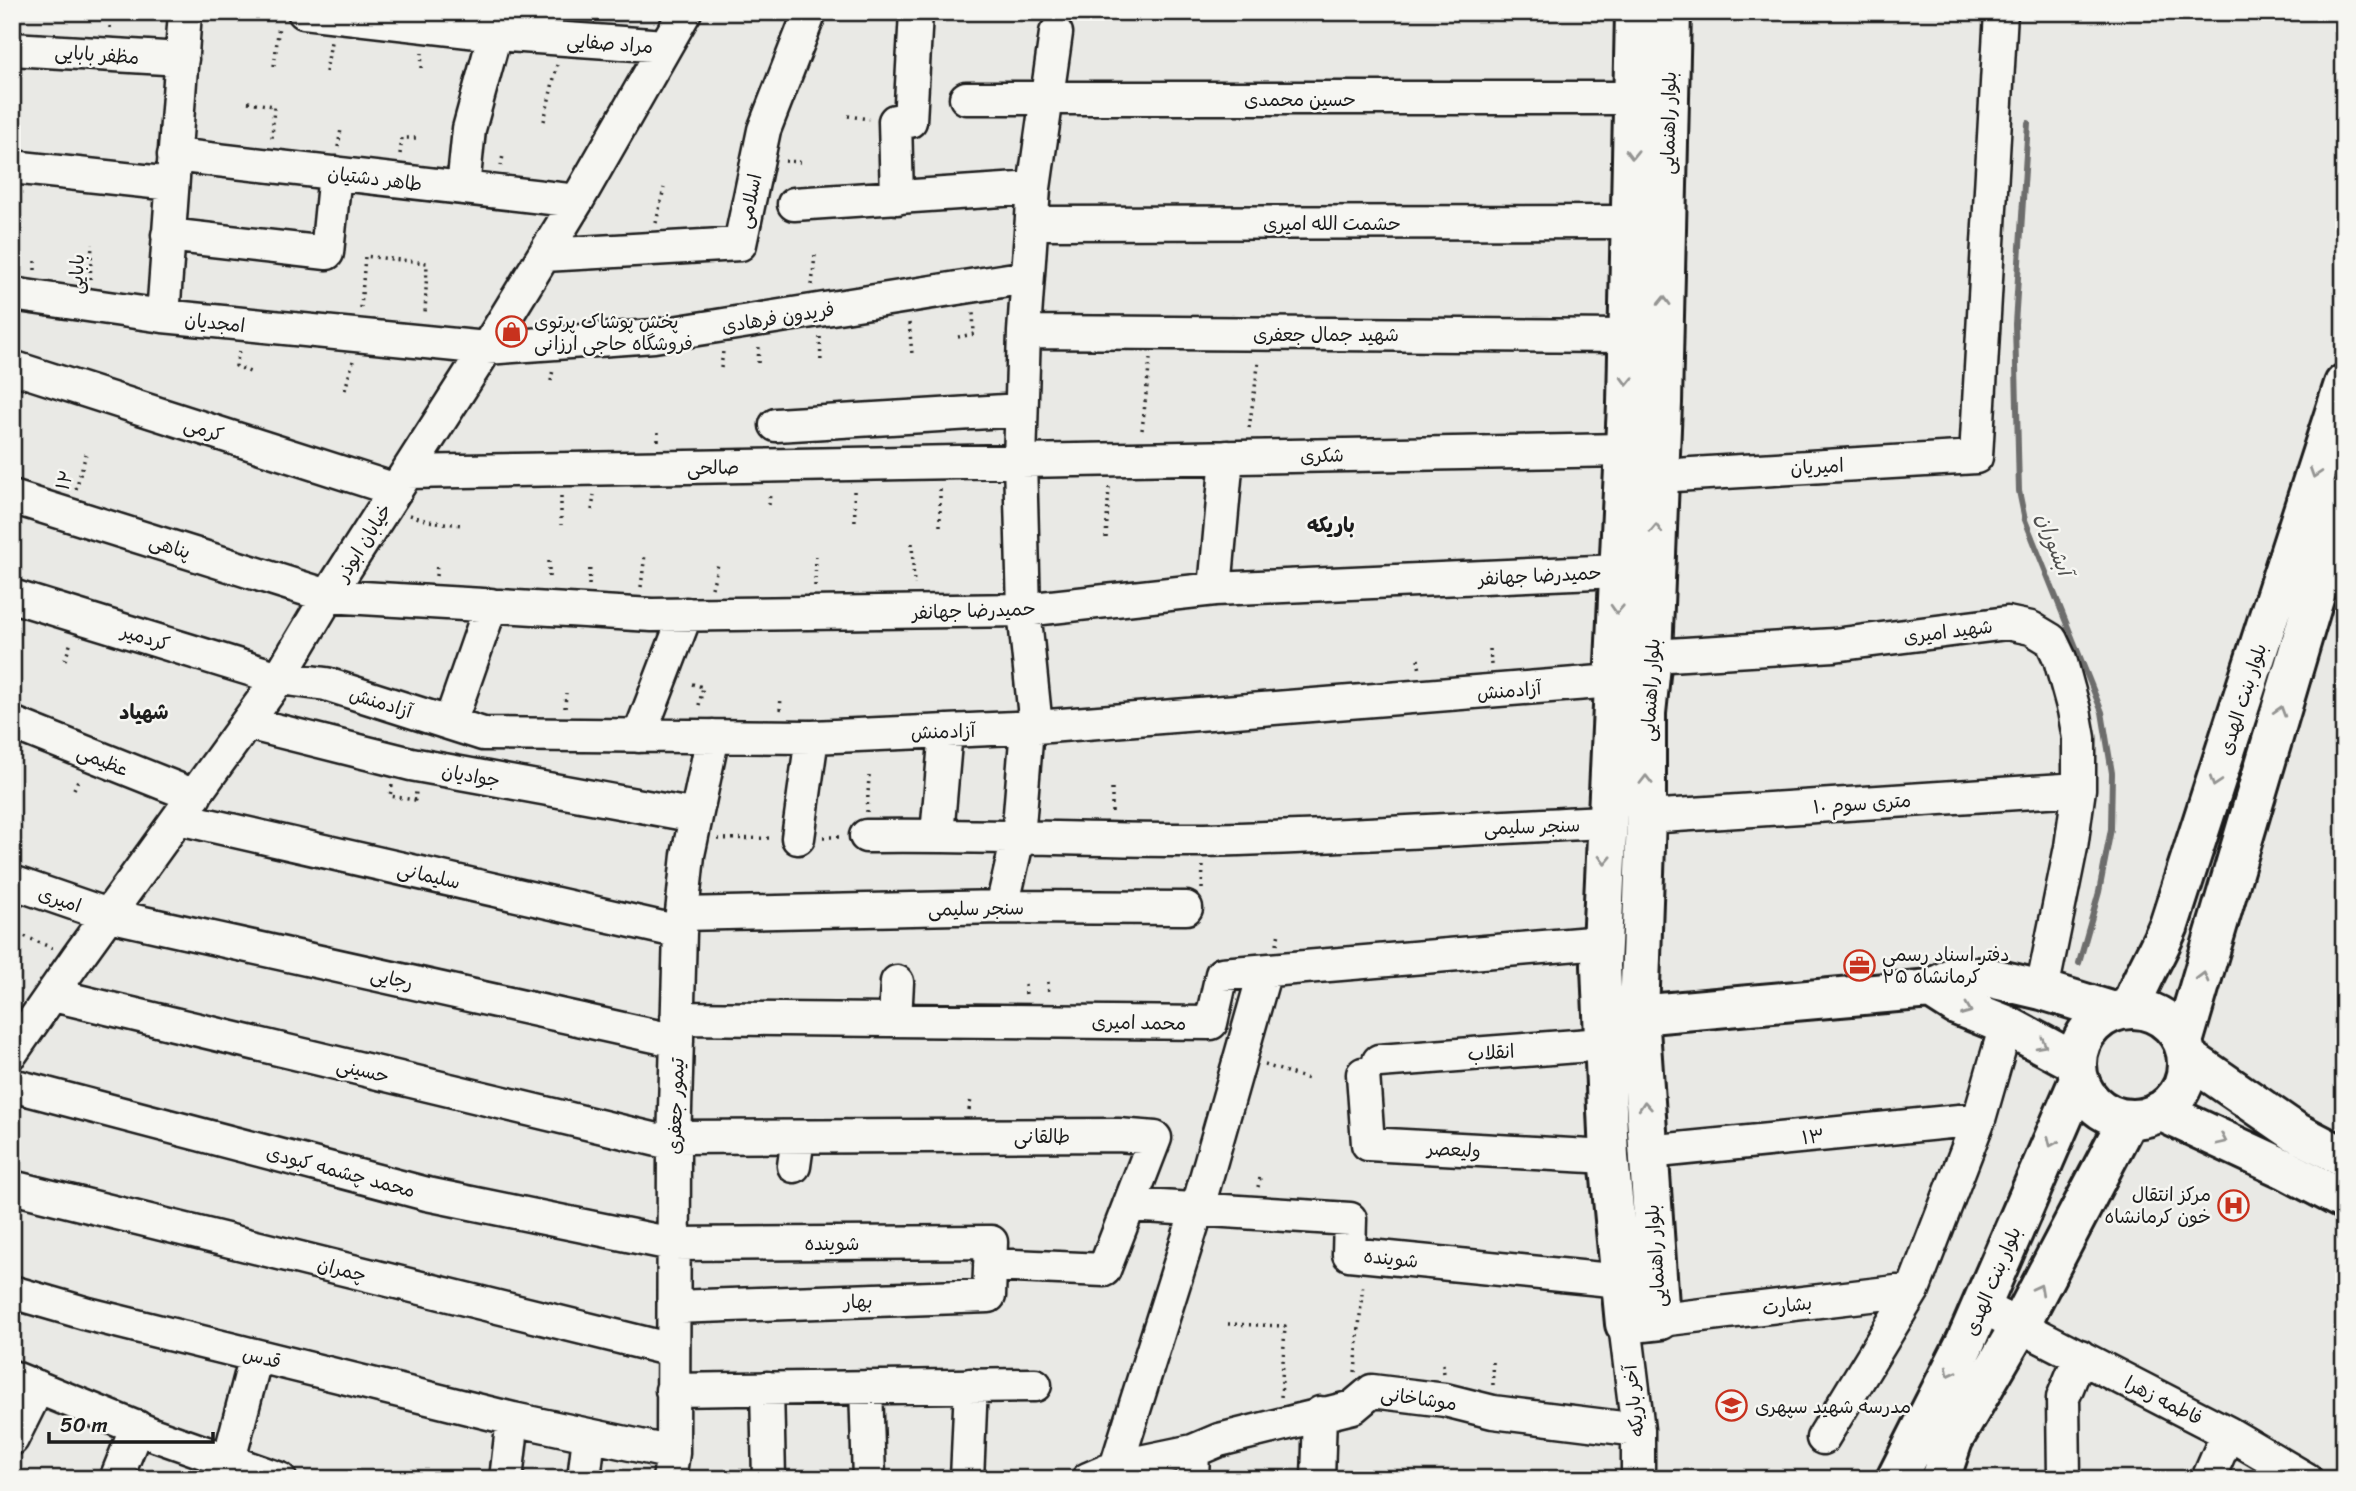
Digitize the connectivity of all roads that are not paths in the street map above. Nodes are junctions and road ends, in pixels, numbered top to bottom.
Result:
1 (185, 12) edge
2 (304, 12) edge
3 (685, 12) edge
4 (810, 12) edge
5 (916, 12) edge
6 (1635, 12) edge
7 (1671, 12) edge
8 (2001, 12) edge
9 (496, 23) edge
10 (1056, 33) dead end
11 (665, 46) junction
12 (12, 48) edge
13 (182, 59) junction
14 (966, 98) dead end
15 (1048, 99) junction
16 (1633, 99) junction
17 (12, 167) edge
18 (173, 169) junction
19 (335, 173) junction
20 (463, 188) junction
21 (1034, 188) junction
22 (897, 198) junction
23 (577, 201) junction
24 (794, 204) dead end
25 (1630, 222) junction
26 (1033, 223) junction
27 (168, 235) junction
28 (544, 255) junction
29 (1027, 277) junction
30 (12, 294) edge
31 (163, 317) junction
32 (1024, 332) junction
33 (1628, 336) junction
34 (486, 348) junction
35 (12, 367) edge
36 (2344, 384) edge
37 (1021, 410) junction
38 (776, 425) dead end
39 (1624, 450) junction
40 (1227, 457) junction
41 (1020, 461) junction
42 (1658, 476) junction
43 (396, 490) junction
44 (12, 497) edge
45 (2343, 503) edge
46 (1619, 571) junction
47 (1215, 589) junction
48 (12, 596) edge
49 (328, 596) junction
50 (491, 606) junction
51 (1024, 610) junction
52 (686, 614) junction
53 (1652, 656) junction
54 (279, 678) junction
55 (1613, 681) junction
56 (12, 723) edge
57 (247, 723) junction
58 (450, 723) junction
59 (1032, 727) junction
60 (946, 731) junction
61 (639, 736) junction
62 (702, 736) junction
63 (811, 737) junction
64 (2079, 789) junction
65 (186, 807) junction
66 (696, 816) junction
67 (1646, 817) junction
68 (1607, 822) junction
69 (937, 835) junction
70 (866, 836) road end
71 (798, 838) dead end
72 (1018, 838) junction
73 (12, 882) edge
74 (1002, 907) junction
75 (1186, 908) road end
76 (108, 915) junction
77 (681, 923) junction
78 (1602, 942) junction
79 (1265, 971) junction
80 (897, 982) dead end
81 (1931, 989) junction
82 (2042, 990) junction
83 (52, 995) junction
84 (2122, 1011) junction
85 (895, 1020) junction
86 (1615, 1025) junction
87 (2006, 1025) junction
88 (677, 1029) junction
89 (16, 1040) edge
90 (2185, 1049) junction
91 (1371, 1068) joint
92 (2078, 1071) junction
93 (12, 1085) edge
94 (2144, 1115) junction
95 (1979, 1119) junction
96 (674, 1141) junction
97 (1648, 1152) junction
98 (1609, 1157) junction
99 (2344, 1157) edge
100 (12, 1187) edge
101 (2344, 1200) edge
102 (1129, 1205) junction
103 (1197, 1210) junction
104 (672, 1244) junction
105 (990, 1254) junction
106 (1621, 1282) junction
107 (1913, 1290) junction
108 (12, 1292) edge
109 (1981, 1306) junction
110 (674, 1307) junction
111 (1642, 1322) junction
112 (2020, 1325) junction
113 (672, 1350) junction
114 (256, 1356) junction
115 (2080, 1356) junction
116 (25, 1382) edge
117 (971, 1385) junction
118 (1035, 1385) dead end
119 (866, 1387) junction
120 (768, 1388) junction
121 (672, 1390) junction
122 (1320, 1413) junction
123 (513, 1419) junction
124 (137, 1427) junction
125 (1637, 1430) junction
126 (2228, 1433) junction
127 (589, 1436) junction
128 (1823, 1438) dead end
129 (12, 1439) edge
130 (1903, 1463) edge
131 (1192, 1465) edge
132 (671, 1466) edge
133 (228, 1470) edge
134 (1116, 1473) edge
135 (116, 1479) edge
136 (280, 1479) edge
137 (506, 1479) edge
138 (584, 1479) edge
139 (769, 1479) edge
140 (869, 1479) edge
141 (967, 1479) edge
142 (1088, 1479) edge
143 (1318, 1479) edge
144 (1638, 1479) edge
145 (1888, 1479) edge
146 (1940, 1479) edge
147 (2064, 1479) edge
148 (2208, 1479) edge
149 (2306, 1479) edge

1 - 13 street, امجدیان
2 - 9 street, مراد صفایی
3 - 11 street, خیابان ابوذر
4 - 28 street, اسلامی
5 - 22 street
6 - 16 main road, بلوار راهنمایی
42 -> 7 main road, بلوار راهنمایی
8 - 42 street, امیریان
9 - 11 street, مراد صفایی
9 - 20 street
10 - 15 street
11 - 23 street, خیابان ابوذر
12 - 13 street, مظفر بابایی
13 - 18 street, امجدیان
14 - 15 street, حسین محمدی
15 - 16 street, حسین محمدی
15 - 21 street
16 -> 25 main road, بلوار راهنمایی
17 - 18 street
18 - 19 street, طاهر دشتیان
18 - 27 street, امجدیان
19 - 20 street, طاهر دشتیان
19 - 27 street
20 - 23 street, طاهر دشتیان
21 - 22 street
21 - 26 street
22 - 24 street
23 - 28 street, خیابان ابوذر
25 - 26 street, حشمت الله امیری
25 - 33 main road, بلوار راهنمایی
26 - 29 street
27 - 31 street, امجدیان
28 - 34 street, خیابان ابوذر
29 - 32 street
29 - 34 street, فریدون فرهادی
30 - 31 street
31 - 34 street, امجدیان
32 - 33 street, شهید جمال جعفری
32 - 37 street
33 -> 39 main road, بلوار راهنمایی
34 - 43 street, خیابان ابوذر
35 - 43 street, کرمی
36 -> 84 main road, بلوار بنت الهدی
37 - 38 street
37 - 41 street
39 - 40 street, شکری
39 - 46 main road, بلوار راهنمایی
40 - 41 street, شکری
40 - 47 street
41 - 43 street, صالحی
41 - 51 street
53 -> 42 main road, بلوار راهنمایی
43 - 49 street, خیابان ابوذر
44 - 49 street, پناهی
90 -> 45 main road, بلوار بنت الهدی
46 - 47 street, حمیدرضا جهانفر
46 -> 55 main road, بلوار راهنمایی
47 - 51 street, حمیدرضا جهانفر
48 - 54 street, کردمیر
49 - 50 street, حمیدرضا جهانفر
49 - 54 street, خیابان ابوذر
50 - 52 street, حمیدرضا جهانفر
50 - 58 street
51 - 52 street, حمیدرضا جهانفر
51 - 59 street
52 - 61 street
53 - 64 street, شهید امیری
67 -> 53 main road, بلوار راهنمایی
54 - 57 street, خیابان ابوذر
54 - 58 street, آزادمنش
55 - 59 street, آزادمنش
55 - 68 main road, بلوار راهنمایی
56 - 65 street, عظیمی
57 - 65 street, خیابان ابوذر
57 - 66 street, جوادیان
58 - 61 street, آزادمنش
59 - 60 street, آزادمنش
59 - 72 street
60 - 63 street, آزادمنش
60 - 69 street
61 - 62 street, آزادمنش
62 - 63 street, آزادمنش
62 - 66 street, تیمور جعفری
63 - 71 street
64 - 67 street, ۱۰ متری سوم
64 - 82 street, شهید امیری
65 - 76 street, خیابان ابوذر
65 - 77 street, سلیمانی
66 - 77 street, تیمور جعفری
67 - 86 main road, بلوار راهنمایی
68 - 72 street, سنجر سلیمی
68 -> 78 main road, بلوار راهنمایی
69 - 70 street, سنجر سلیمی
69 - 72 street, سنجر سلیمی
72 - 74 street
73 - 76 street, امیری
74 - 75 street, سنجر سلیمی
74 - 77 street, سنجر سلیمی
76 - 83 street, خیابان ابوذر
76 - 88 street, رجایی
77 - 88 street, تیمور جعفری
78 - 79 street, محمد امیری
78 - 86 main road, بلوار راهنمایی
79 - 85 street, محمد امیری
79 - 103 street
80 - 85 street
81 - 82 main road
81 - 86 main road
81 -> 87 main road
82 - 84 main road
83 - 89 street, خیابان ابوذر
83 - 96 street, حسینی
84 - 90 main road
84 - 92 main road
85 - 88 street, محمد امیری
86 - 91 street, انقلاب
97 -> 86 main road, بلوار راهنمایی
86 - 98 main road, بلوار راهنمایی
87 -> 92 main road
87 - 95 street
88 - 96 street, تیمور جعفری
90 - 94 main road
90 - 99 main road
91 - 98 street, ولیعصر
92 - 94 main road
92 -> 109 main road, بلوار بنت الهدی
93 - 104 street, محمد چشمه کبودی
94 -> 101 main road
112 -> 94 main road, بلوار بنت الهدی
95 - 97 street, ۱۳
95 - 107 street
96 - 102 street, طالقانی
96 - 104 street, تیمور جعفری
97 - 111 main road, بلوار راهنمایی
98 - 106 main road, بلوار راهنمایی
100 - 113 street, چمران
102 - 103 street
102 - 105 street, طالقانی
103 - 106 street, شوینده
103 - 134 street
104 - 105 street, شوینده
104 - 110 street, تیمور جعفری
105 - 110 street, بهار
106 - 111 main road, بلوار راهنمایی
107 - 111 street, بشارت
107 - 128 street
108 - 114 street, قدس
109 - 112 street, فاطمه زهرا
109 -> 130 main road, بلوار بنت الهدی
110 - 113 street, تیمور جعفری
111 - 125 street, آخر باریکه
112 - 115 street, فاطمه زهرا
112 - 146 main road, بلوار بنت الهدی
113 - 121 street, تیمور جعفری
114 - 123 street, قدس
114 - 133 street
115 - 126 street, فاطمه زهرا
115 - 147 street
116 - 124 street
116 - 129 street
117 - 118 street
117 - 119 street
117 - 141 street
119 - 120 street
119 - 140 street
120 - 121 street
120 - 139 street
121 - 132 street, تیمور جعفری
122 - 125 street, موشاخانی
122 - 131 street, موشاخانی
122 - 143 street
123 - 127 street, قدس
123 - 137 street
124 - 133 street
124 - 135 street
125 - 144 street, آخر باریکه
126 - 148 street
126 - 149 street, فاطمه زهرا
127 - 132 street, قدس
127 - 138 street
130 - 145 street
131 - 134 street, موشاخانی
133 - 136 street
134 - 142 street, موشاخانی

